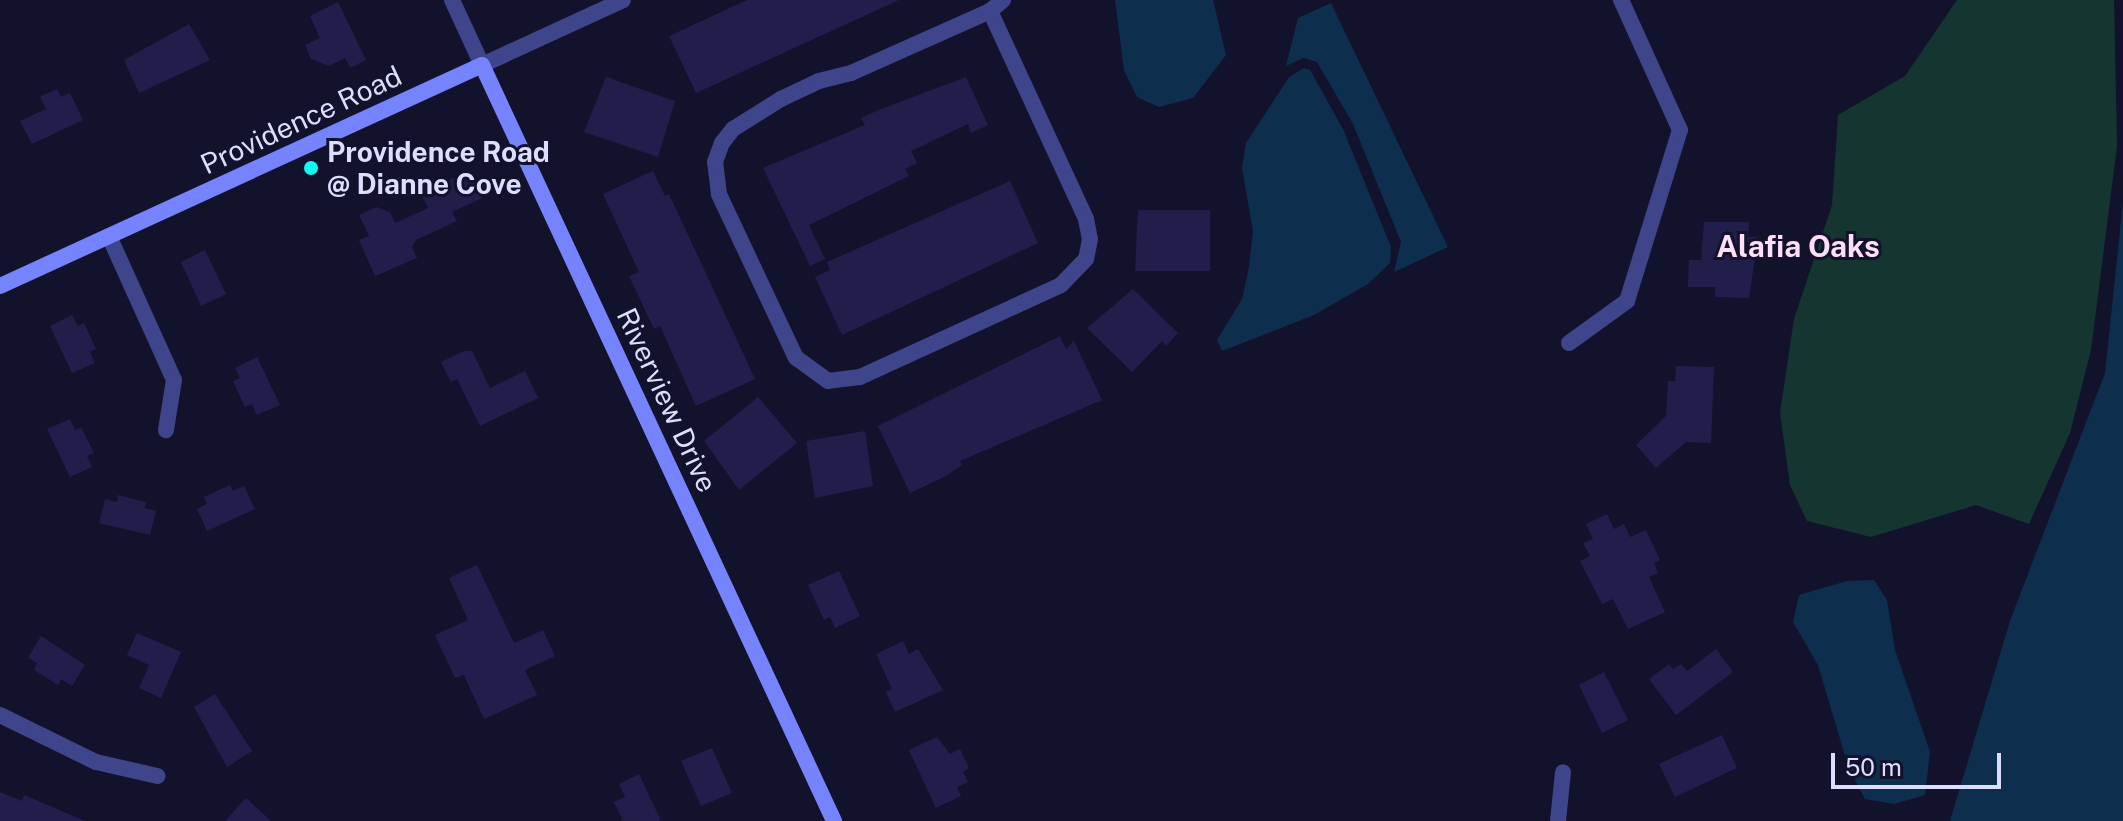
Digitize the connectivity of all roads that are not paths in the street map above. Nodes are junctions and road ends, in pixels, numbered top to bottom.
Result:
1 (452, 0) edge
2 (623, 0) edge
3 (1621, 0) edge
4 (997, 6) edge
5 (482, 65) junction
6 (109, 236) junction
7 (0, 286) edge
8 (1569, 343) dead end
9 (166, 430) dead end
10 (0, 715) edge
11 (1563, 772) dead end
12 (157, 776) dead end
13 (834, 821) edge
14 (1558, 821) edge

1 - 5 street, Riverview Drive
2 - 5 street, Providence Road
3 - 8 street
4 - 4 street
5 - 6 street, Providence Road
5 - 13 street, Riverview Drive
6 - 7 street, Providence Road
6 - 9 street
10 - 12 street
11 - 14 street

